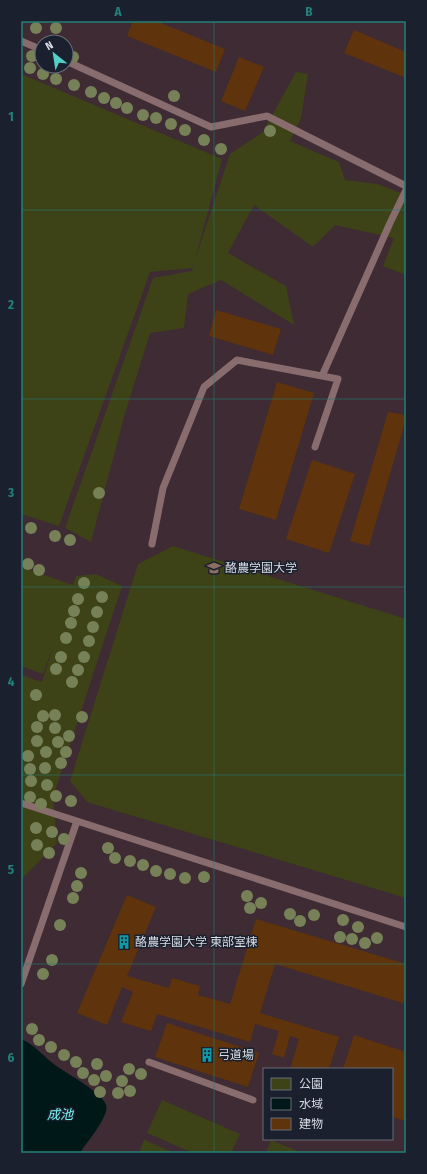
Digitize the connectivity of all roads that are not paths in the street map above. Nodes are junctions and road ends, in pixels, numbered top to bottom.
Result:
1 (21, 41) edge
2 (34, 47) edge
3 (74, 65) edge
4 (406, 186) edge
5 (406, 190) edge
6 (322, 376) junction
7 (315, 447) dead end
8 (152, 544) dead end
9 (21, 804) edge
10 (78, 822) junction
11 (406, 927) edge
12 (21, 984) edge
13 (149, 1062) dead end
14 (253, 1100) dead end

1 - 2 lane
3 - 4 lane
5 - 6 lane
6 - 7 lane
6 - 8 lane
9 - 10 lane
10 - 11 lane
10 - 12 lane
13 - 14 lane

